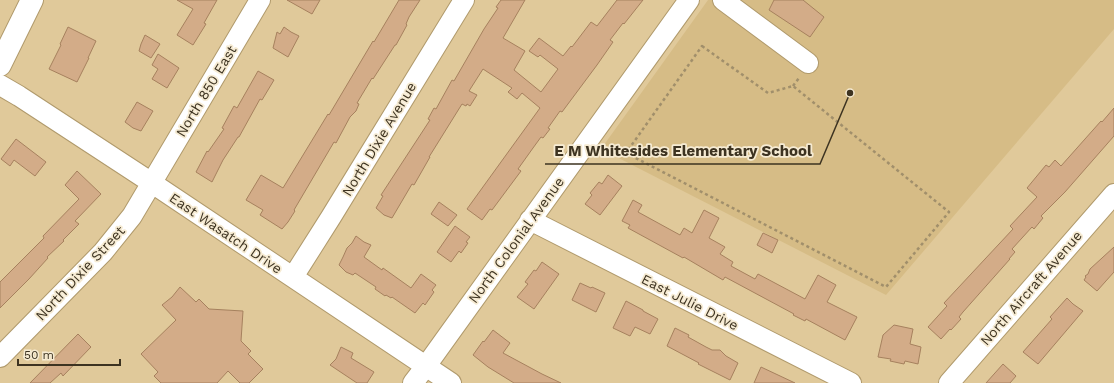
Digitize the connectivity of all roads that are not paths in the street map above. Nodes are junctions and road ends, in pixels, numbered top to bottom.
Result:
1 (32, 0) edge
2 (260, 0) edge
3 (464, 0) edge
4 (689, 0) edge
5 (723, 0) edge
6 (0, 65) edge
7 (803, 70) road end
8 (0, 85) edge
9 (152, 183) junction
10 (1114, 194) edge
11 (530, 220) junction
12 (293, 277) junction
13 (0, 357) edge
14 (426, 366) junction
15 (413, 383) edge
16 (451, 383) edge
17 (851, 383) edge
18 (949, 383) edge

1 - 6 main road
2 - 9 street, North 850 East
3 - 12 street, North Dixie Avenue
4 - 11 street, North Colonial Avenue
5 - 7 street
8 - 9 street, East Wasatch Drive
9 - 12 street, East Wasatch Drive
9 - 13 street, North Dixie Street
10 - 18 street, North Aircraft Avenue
11 - 14 street, North Colonial Avenue
11 - 17 street, East Julie Drive
12 - 14 street, East Wasatch Drive
14 - 15 street, North Colonial Avenue
14 - 16 street, East Wasatch Drive

